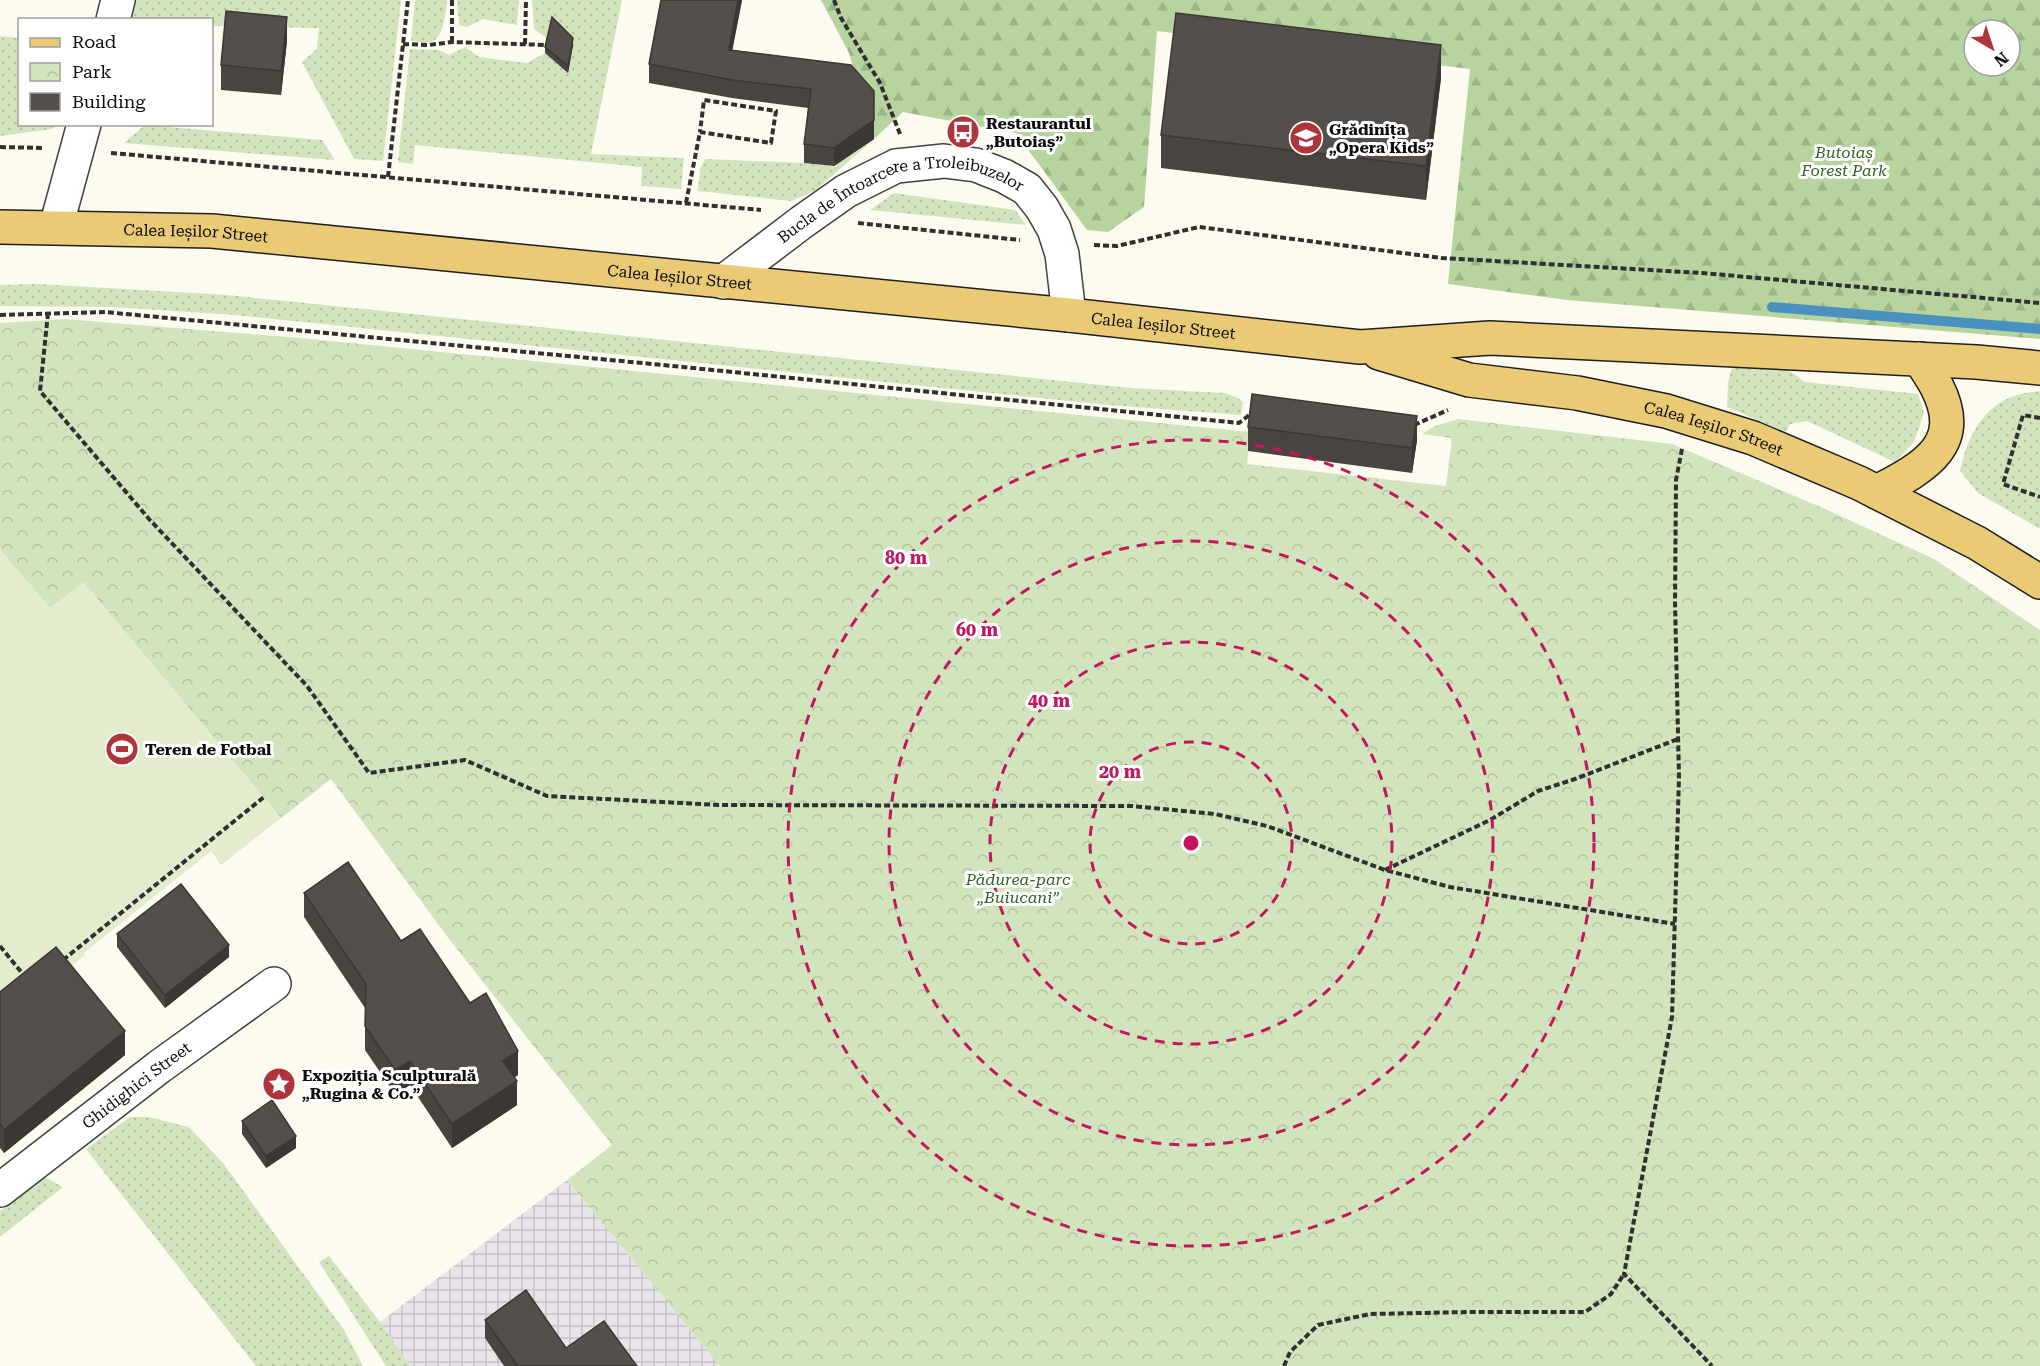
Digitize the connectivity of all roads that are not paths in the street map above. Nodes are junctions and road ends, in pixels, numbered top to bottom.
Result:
1 (118, 0) edge
2 (114, 18) edge
3 (81, 137) edge
4 (56, 226) junction
5 (0, 227) edge
6 (723, 282) junction
7 (1069, 315) junction
8 (1360, 347) junction
9 (1920, 359) junction
10 (2040, 368) edge
11 (1877, 492) junction
12 (2040, 582) edge
13 (274, 984) dead end
14 (0, 1190) edge

1 - 2 lane
3 - 4 lane
4 - 5 main road, Calea Ieșilor Street
4 - 6 main road, Calea Ieșilor Street
6 - 7 main road, Calea Ieșilor Street
6 - 7 lane, Bucla de Întoarcere a Troleibuzelor
7 - 8 main road, Calea Ieșilor Street
8 - 9 main road, Calea Ieșilor Street
8 - 11 main road, Calea Ieșilor Street
9 - 10 main road, Calea Ieșilor Street
9 - 11 main road
11 - 12 main road, Calea Ieșilor Street
13 - 14 lane, Ghidighici Street

